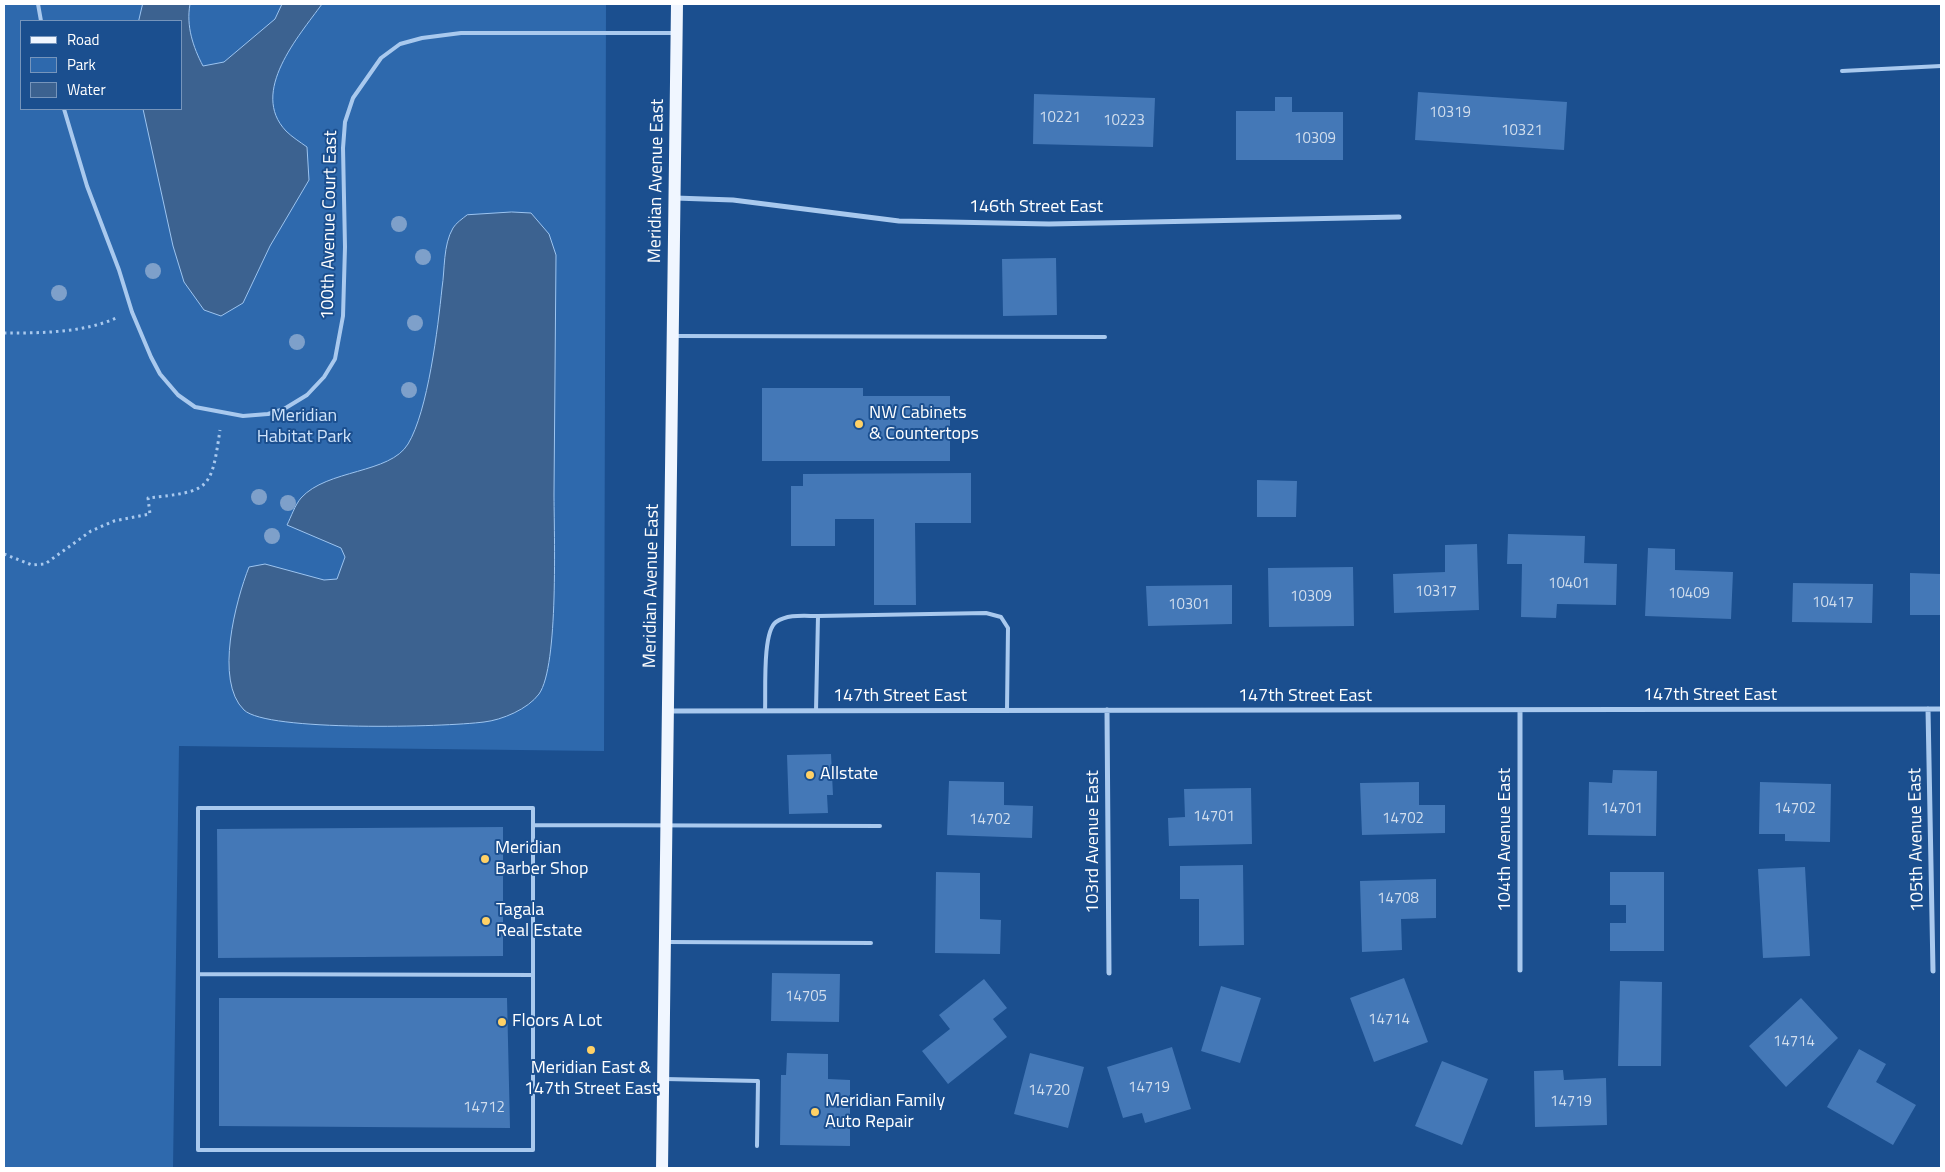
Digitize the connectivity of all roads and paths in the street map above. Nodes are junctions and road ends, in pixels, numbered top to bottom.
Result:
1 (38, 4) edge
2 (677, 4) edge
3 (41, 20) edge
4 (677, 33) junction
5 (1941, 66) edge
6 (1842, 70) dead end
7 (64, 110) edge
8 (674, 198) junction
9 (1399, 217) dead end
10 (116, 318) dead end
11 (4, 333) edge
12 (673, 336) junction
13 (1105, 337) dead end
14 (220, 429) dead end
15 (4, 554) edge
16 (818, 616) junction
17 (1928, 709) junction
18 (1941, 709) edge
19 (1007, 710) junction
20 (1107, 710) junction
21 (1520, 710) junction
22 (668, 711) junction
23 (765, 711) junction
24 (816, 711) junction
25 (533, 825) junction
26 (667, 825) junction
27 (880, 826) dead end
28 (665, 942) junction
29 (872, 943) dead end
30 (1520, 970) dead end
31 (1933, 971) dead end
32 (1109, 973) dead end
33 (198, 974) junction
34 (533, 975) junction
35 (663, 1079) junction
36 (757, 1146) dead end
37 (662, 1168) edge

1 - 3 lane
2 - 4 main road, Meridian Avenue East
4 - 7 lane, 100th Avenue Court East
4 - 8 main road, Meridian Avenue East
5 - 6 lane
8 - 9 street, 146th Street East
8 - 12 main road, Meridian Avenue East
10 - 11 path
12 - 13 lane
12 - 22 main road, Meridian Avenue East
14 - 15 path
16 - 19 lane
16 - 23 lane
16 - 24 lane
17 - 18 street, 147th Street East
17 - 21 street, 147th Street East
17 - 31 street, 105th Avenue East
19 - 20 street, 147th Street East
19 - 24 street, 147th Street East
20 - 21 street, 147th Street East
20 - 32 street, 103rd Avenue East
21 - 30 street, 104th Avenue East
22 - 23 street, 147th Street East
22 - 26 main road, Meridian Avenue East
23 - 24 street, 147th Street East
25 - 26 lane
25 - 33 lane
25 - 34 lane
26 - 27 lane
26 - 28 main road, Meridian Avenue East
28 - 29 lane
28 - 35 main road, Meridian Avenue East
33 - 34 lane
33 - 34 lane
35 - 36 lane
35 - 37 main road, Meridian Avenue East

